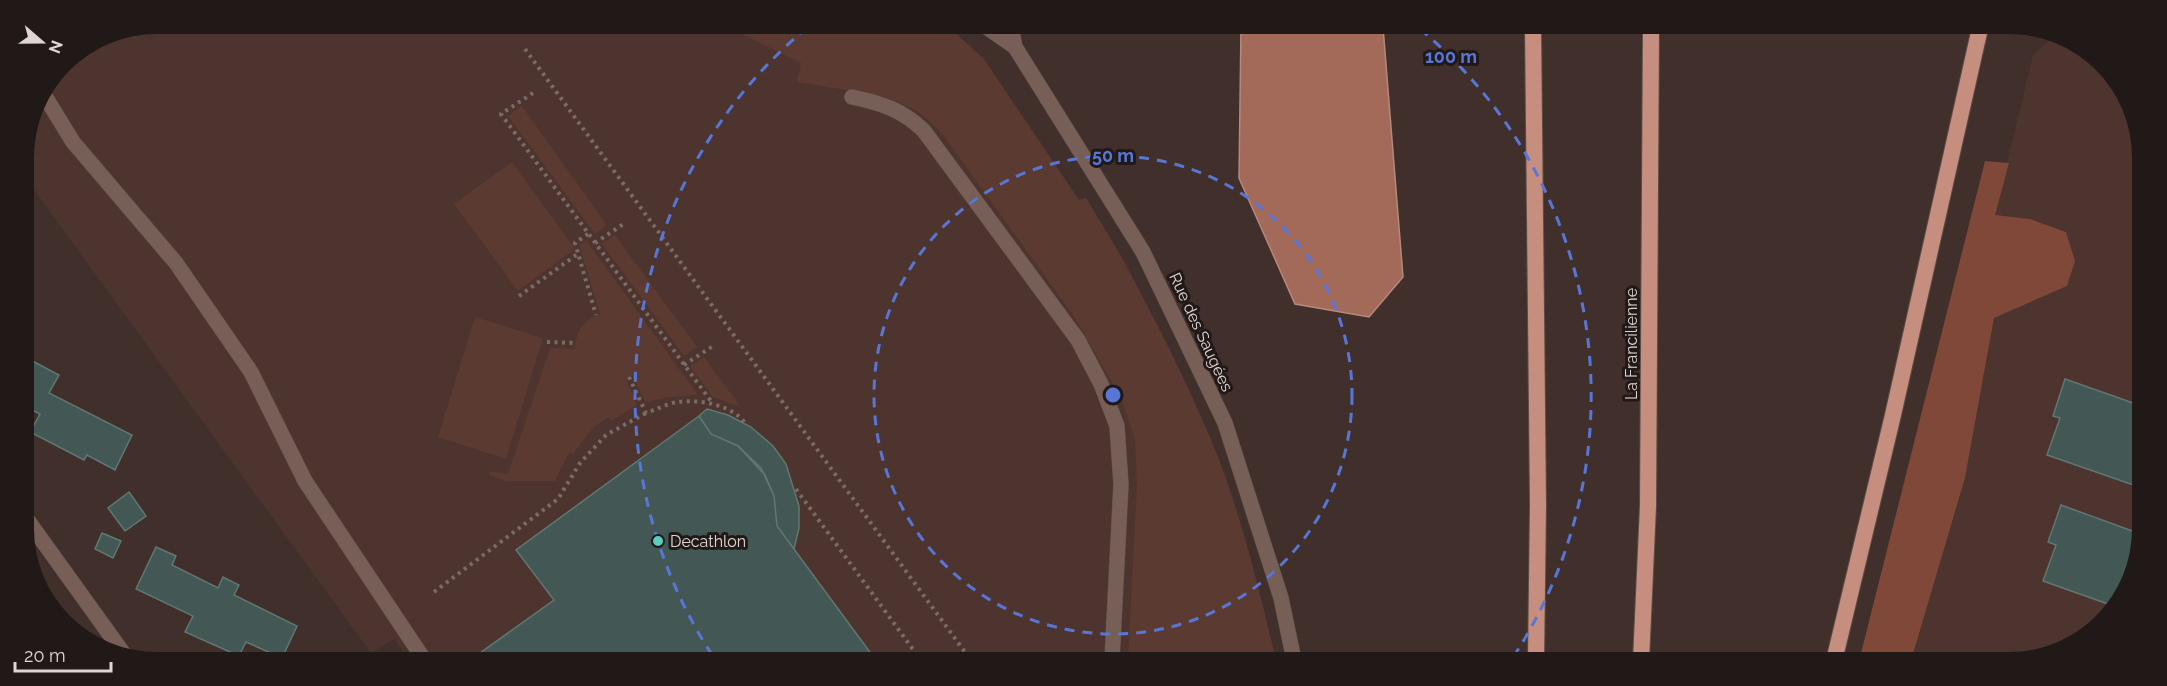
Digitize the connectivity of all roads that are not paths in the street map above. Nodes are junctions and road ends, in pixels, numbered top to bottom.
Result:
1 (1533, 34) edge
2 (1651, 34) edge
3 (1981, 34) edge
4 (998, 35) edge
5 (1013, 35) edge
6 (1015, 47) junction
7 (852, 97) dead end
8 (48, 101) edge
9 (34, 530) edge
10 (116, 644) edge
11 (1112, 651) edge
12 (1292, 651) edge
13 (1536, 651) edge
14 (1641, 651) edge
15 (1836, 651) edge
16 (419, 652) edge

1 - 13 highway
2 - 14 highway, La Francilienne
3 - 15 highway
4 - 6 street, Rue des Saugées
5 - 6 street, Rue des Saugées
6 - 12 street, Rue des Saugées
7 - 11 street
8 - 16 street
9 - 10 street

